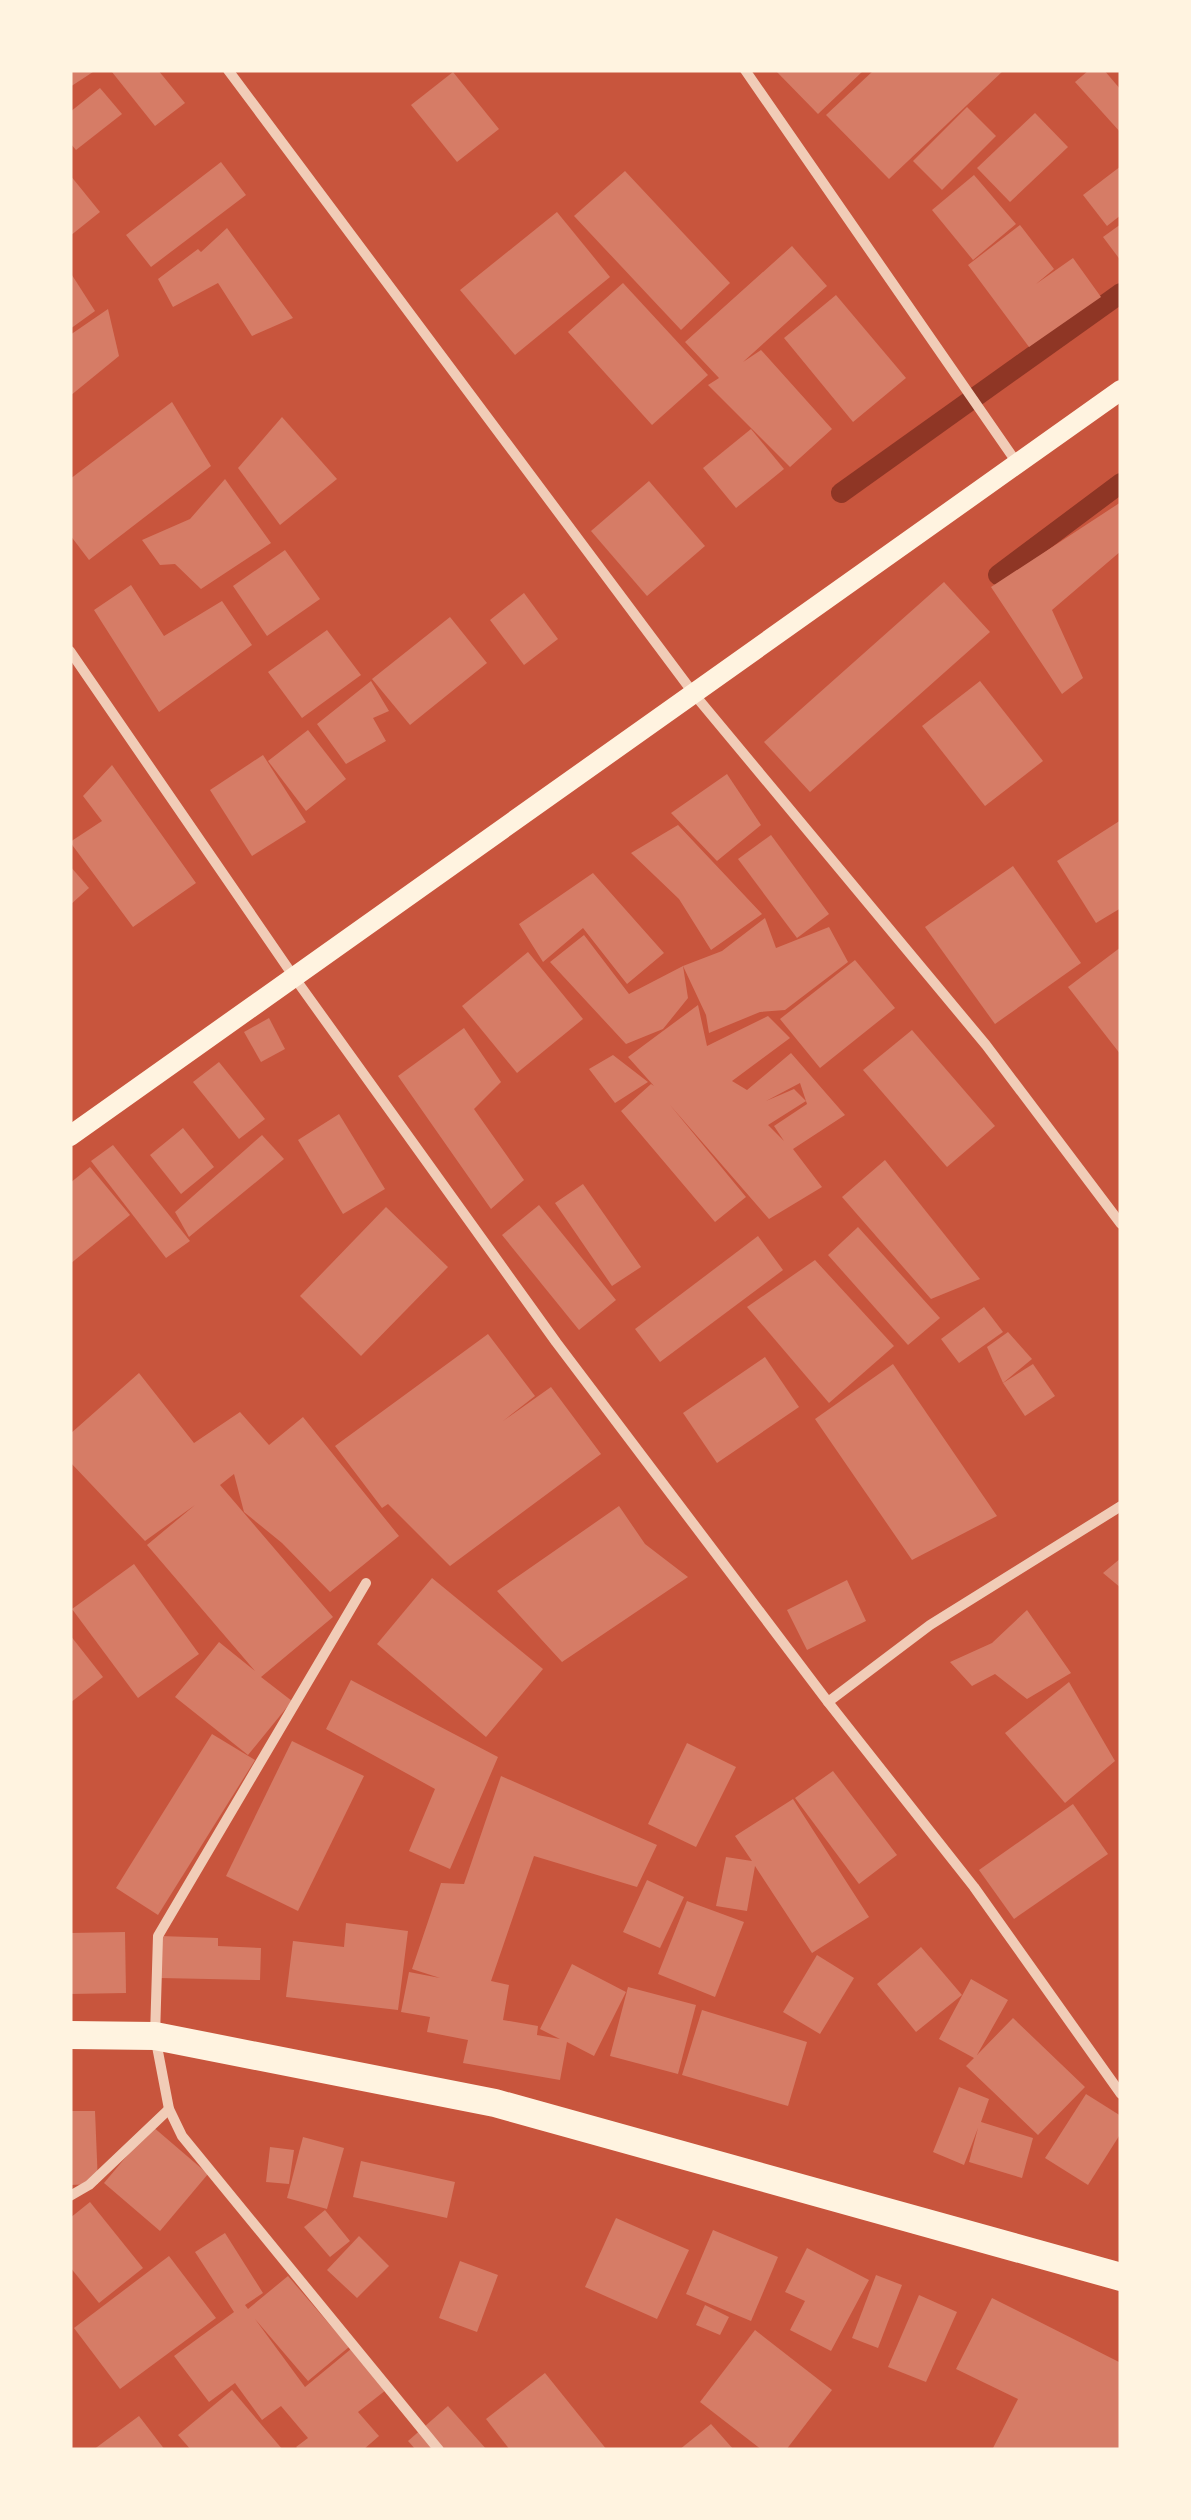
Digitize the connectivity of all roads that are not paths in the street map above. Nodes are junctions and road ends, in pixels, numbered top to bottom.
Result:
1 (228, 70) edge
2 (745, 70) edge
3 (1121, 390) edge
4 (1018, 464) junction
5 (70, 651) edge
6 (694, 694) junction
7 (294, 978) junction
8 (70, 1136) edge
9 (1121, 1224) edge
10 (1121, 1506) edge
11 (366, 1583) dead end
12 (828, 1702) junction
13 (70, 2035) edge
14 (155, 2036) junction
15 (1121, 2094) edge
16 (169, 2109) junction
17 (70, 2196) edge
18 (1121, 2277) edge
19 (439, 2450) edge

1 - 6 street
2 - 4 street
3 - 4 main road
4 - 6 main road
5 - 7 street
6 - 7 main road
6 - 9 street
7 - 8 main road
7 - 12 street
10 - 12 street
11 - 14 street
12 - 15 street
13 - 14 highway
14 - 16 street
14 - 18 highway
16 - 17 street
16 - 19 street

